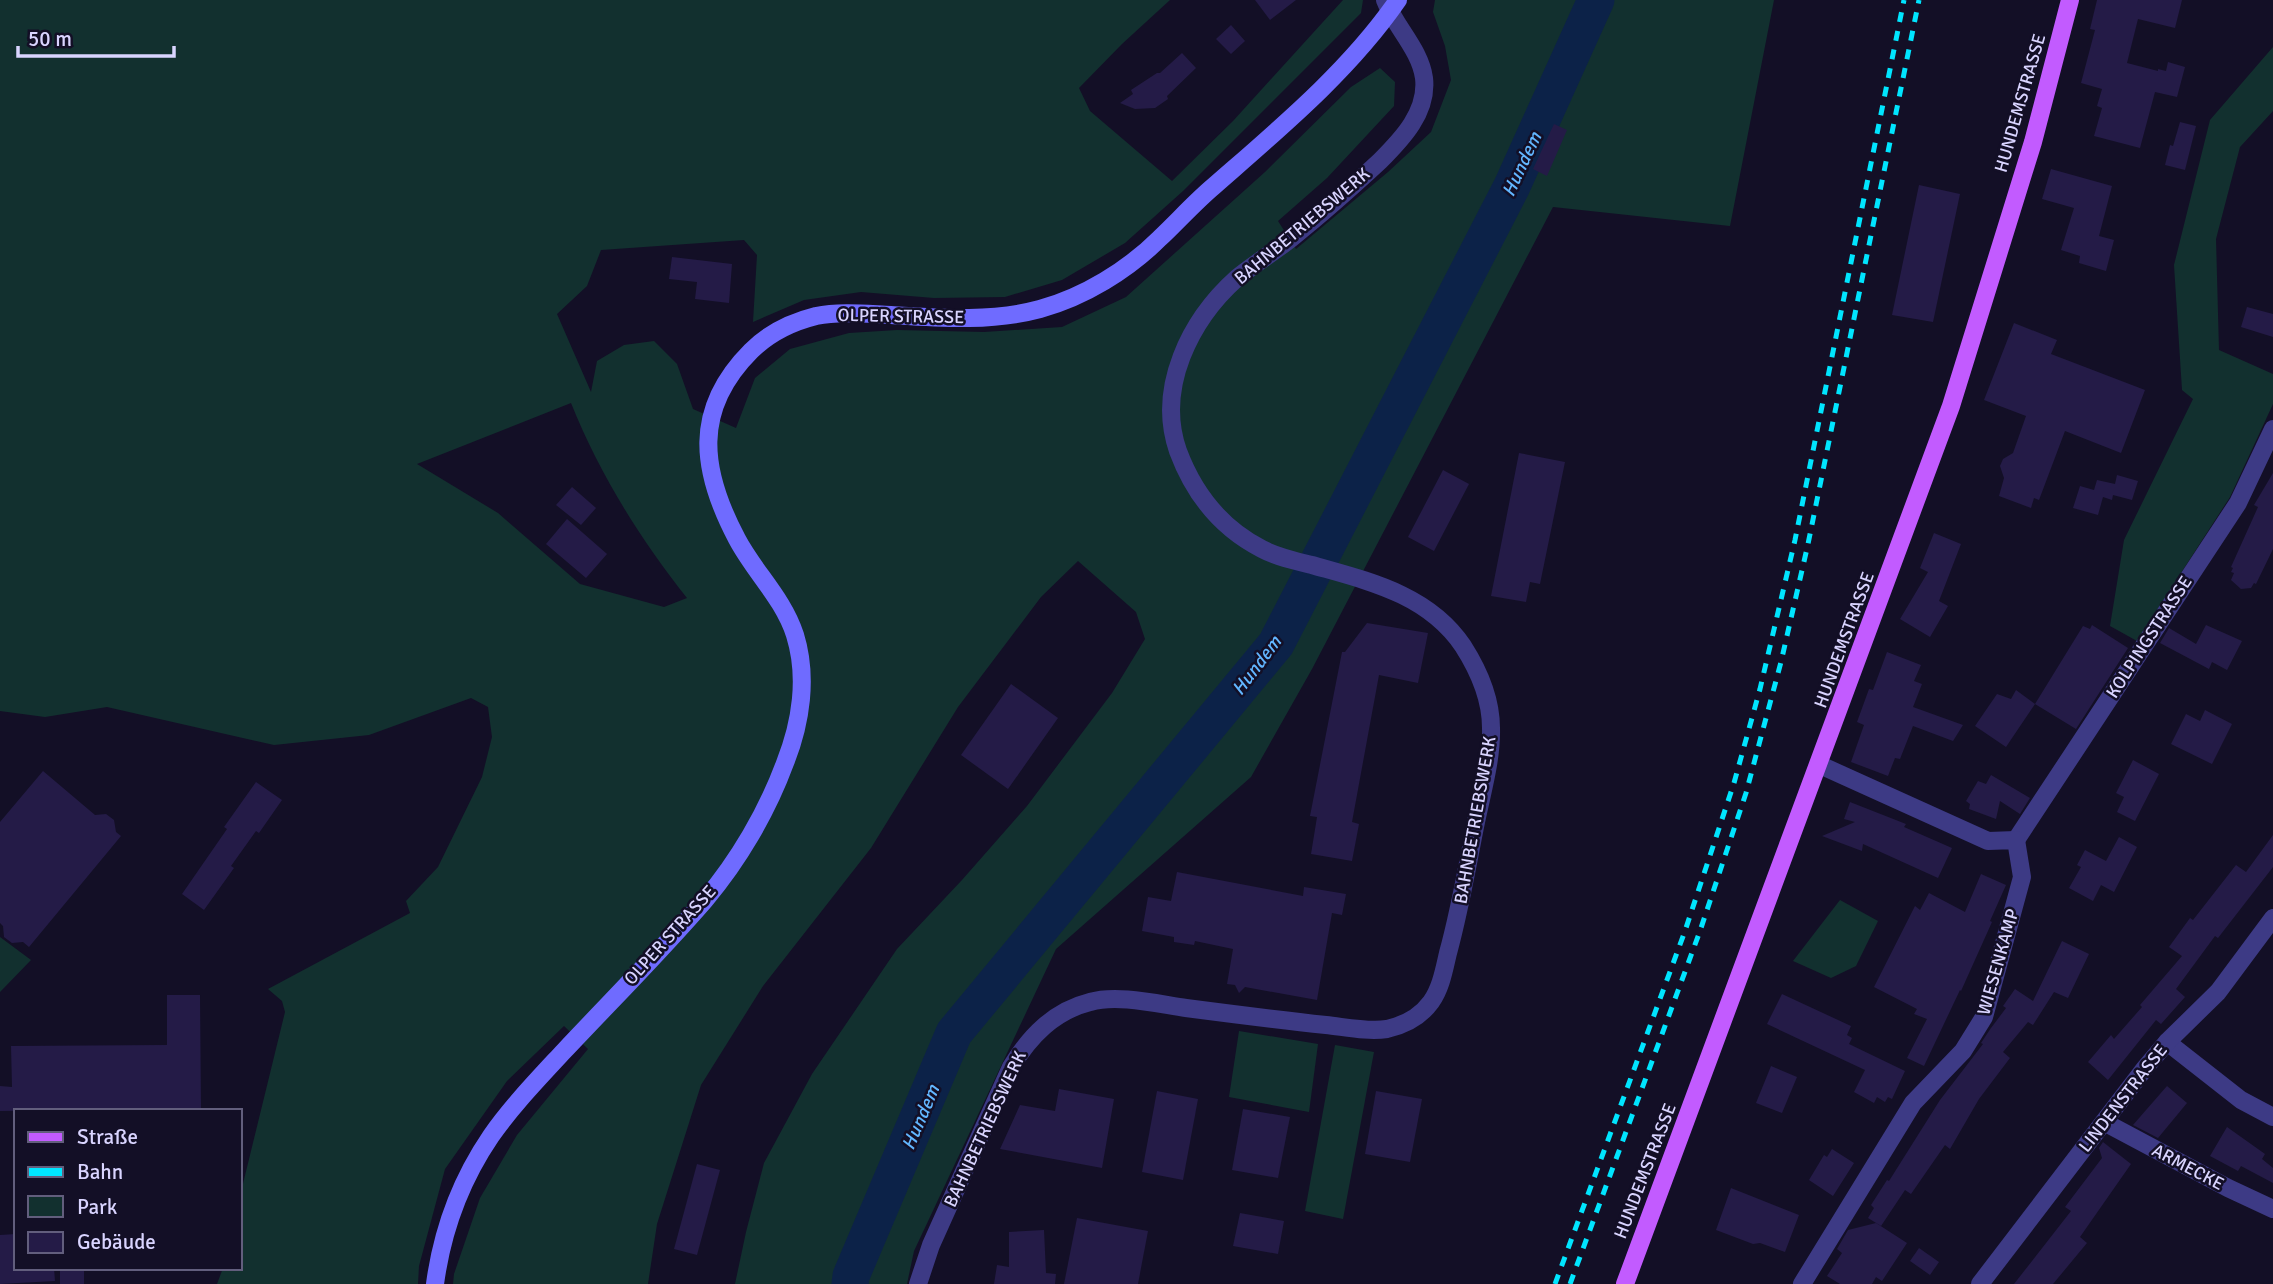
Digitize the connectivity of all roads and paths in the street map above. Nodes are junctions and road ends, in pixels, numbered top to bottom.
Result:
1 (2070, 0) edge
2 (1391, 4) edge
3 (2273, 429) edge
4 (1820, 765) junction
5 (2016, 840) junction
6 (2273, 918) edge
7 (2167, 1042) junction
8 (2273, 1117) edge
9 (2104, 1122) junction
10 (2273, 1209) edge
11 (435, 1284) edge
12 (918, 1284) edge
13 (1625, 1284) edge
14 (1802, 1284) edge
15 (1980, 1284) edge

1 - 4 main road, HUNDEMSTRASSE
2 - 11 main road, OLPER STRASSE
2 - 12 street, BAHNBETRIEBSWERK
3 - 5 street, KOLPINGSTRASSE
4 - 5 street
4 - 13 main road, HUNDEMSTRASSE
5 - 14 street, WIESENKAMP
6 - 7 street, LINDENSTRASSE
7 - 8 street
7 - 9 street, LINDENSTRASSE
9 - 10 street, ARMECKE
9 - 15 street, LINDENSTRASSE

